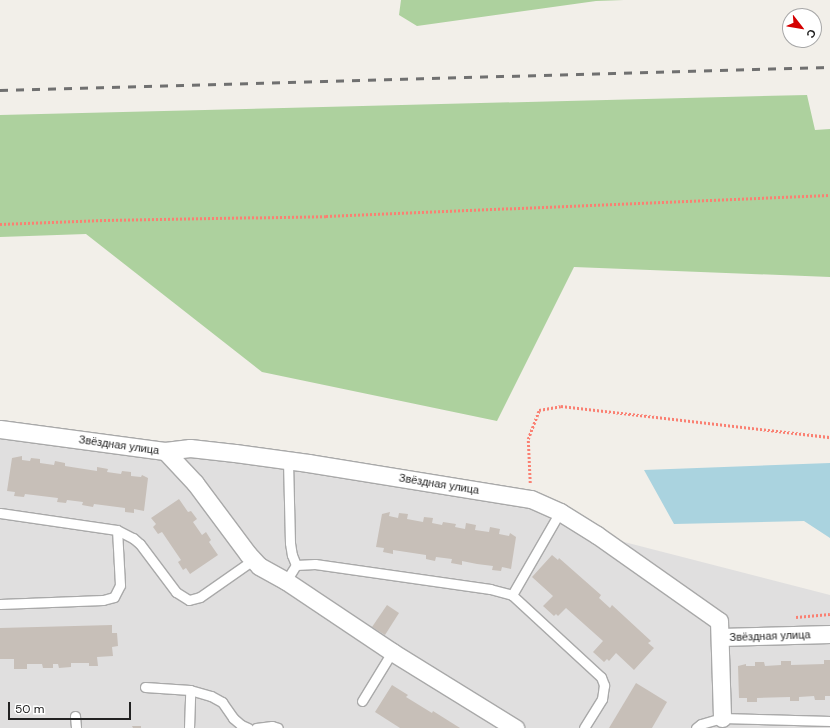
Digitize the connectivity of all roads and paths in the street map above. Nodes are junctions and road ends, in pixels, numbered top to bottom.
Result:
1 (830, 195) edge
2 (0, 224) edge
3 (0, 429) edge
4 (830, 437) edge
5 (165, 452) junction
6 (288, 461) junction
7 (531, 499) junction
8 (560, 512) junction
9 (0, 513) edge
10 (117, 530) junction
11 (253, 560) junction
12 (296, 565) junction
13 (286, 581) junction
14 (512, 595) junction
15 (0, 604) edge
16 (830, 634) edge
17 (720, 637) junction
18 (392, 652) junction
19 (145, 687) dead end
20 (190, 690) junction
21 (362, 700) dead end
22 (75, 716) dead end
23 (233, 718) junction
24 (722, 718) junction
25 (830, 721) edge
26 (76, 728) edge
27 (189, 728) edge
28 (232, 728) edge
29 (248, 728) edge
30 (256, 728) edge
31 (278, 728) edge
32 (515, 728) edge
33 (584, 728) edge
34 (696, 728) edge

1 - 2 path
3 - 5 street, Звёздная улица
4 - 7 path
5 - 6 street, Звёздная улица
5 - 11 street
6 - 7 street, Звёздная улица
6 - 12 lane
7 - 8 street, Звёздная улица
8 - 14 lane
8 - 17 street, Звёздная улица
9 - 10 lane
10 - 11 lane
10 - 15 lane
11 - 13 street
12 - 13 lane
12 - 14 lane
13 - 18 street
14 - 33 lane
16 - 17 street, Звёздная улица
17 - 24 street
18 - 21 lane
18 - 32 street
19 - 20 lane
20 - 23 lane
20 - 27 lane
22 - 26 lane
23 - 28 lane
23 - 29 lane
24 - 25 lane
24 - 34 lane
30 - 31 lane

